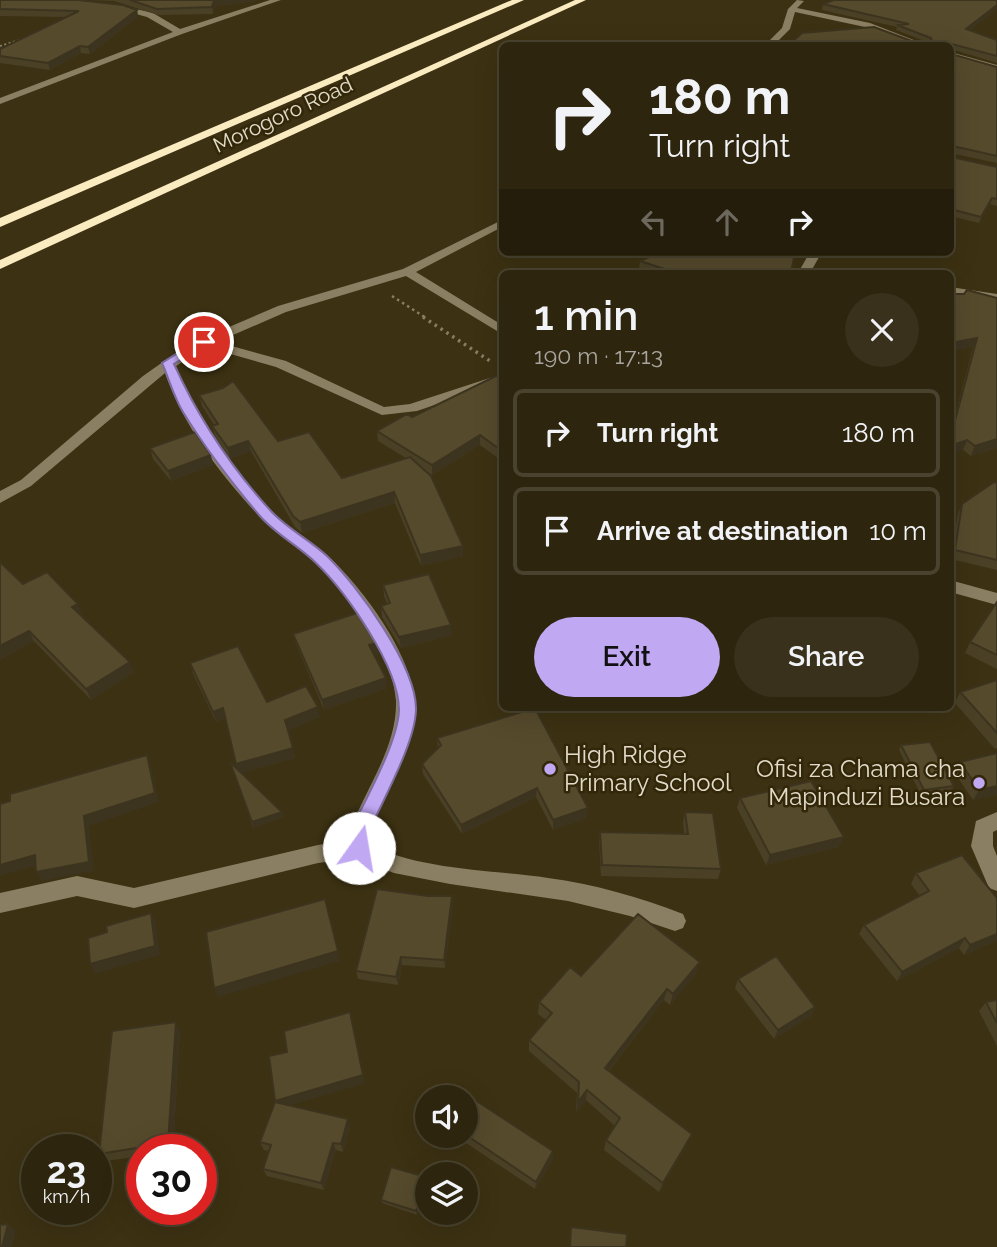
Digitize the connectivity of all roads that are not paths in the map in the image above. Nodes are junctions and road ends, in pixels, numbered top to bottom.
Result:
1 (277, 0) edge
2 (520, 0) edge
3 (582, 0) edge
4 (804, 0) edge
5 (98, 4) edge
6 (792, 9) junction
7 (179, 32) junction
8 (772, 42) edge
9 (913, 42) edge
10 (954, 55) edge
11 (997, 68) edge
12 (0, 101) edge
13 (0, 223) edge
14 (499, 225) edge
15 (0, 265) edge
16 (407, 272) junction
17 (954, 292) edge
18 (997, 299) edge
19 (499, 328) edge
20 (204, 342) junction
21 (168, 363) junction
22 (499, 379) edge
23 (0, 498) edge
24 (954, 587) edge
25 (997, 599) edge
26 (997, 821) edge
27 (359, 848) junction
28 (997, 881) edge
29 (0, 903) edge
30 (676, 921) dead end

1 - 7 street
2 - 13 highway, Morogoro Road
3 - 15 highway, Morogoro Road
4 - 6 street
5 - 7 street
6 - 8 street
6 - 9 street
7 - 12 street
10 - 11 street
14 - 16 street
16 - 19 street
16 - 20 street
17 - 18 street
20 - 21 street
20 - 22 street
21 - 23 street
21 - 27 street
24 - 25 street
26 - 28 street
27 - 29 street
27 - 30 street

